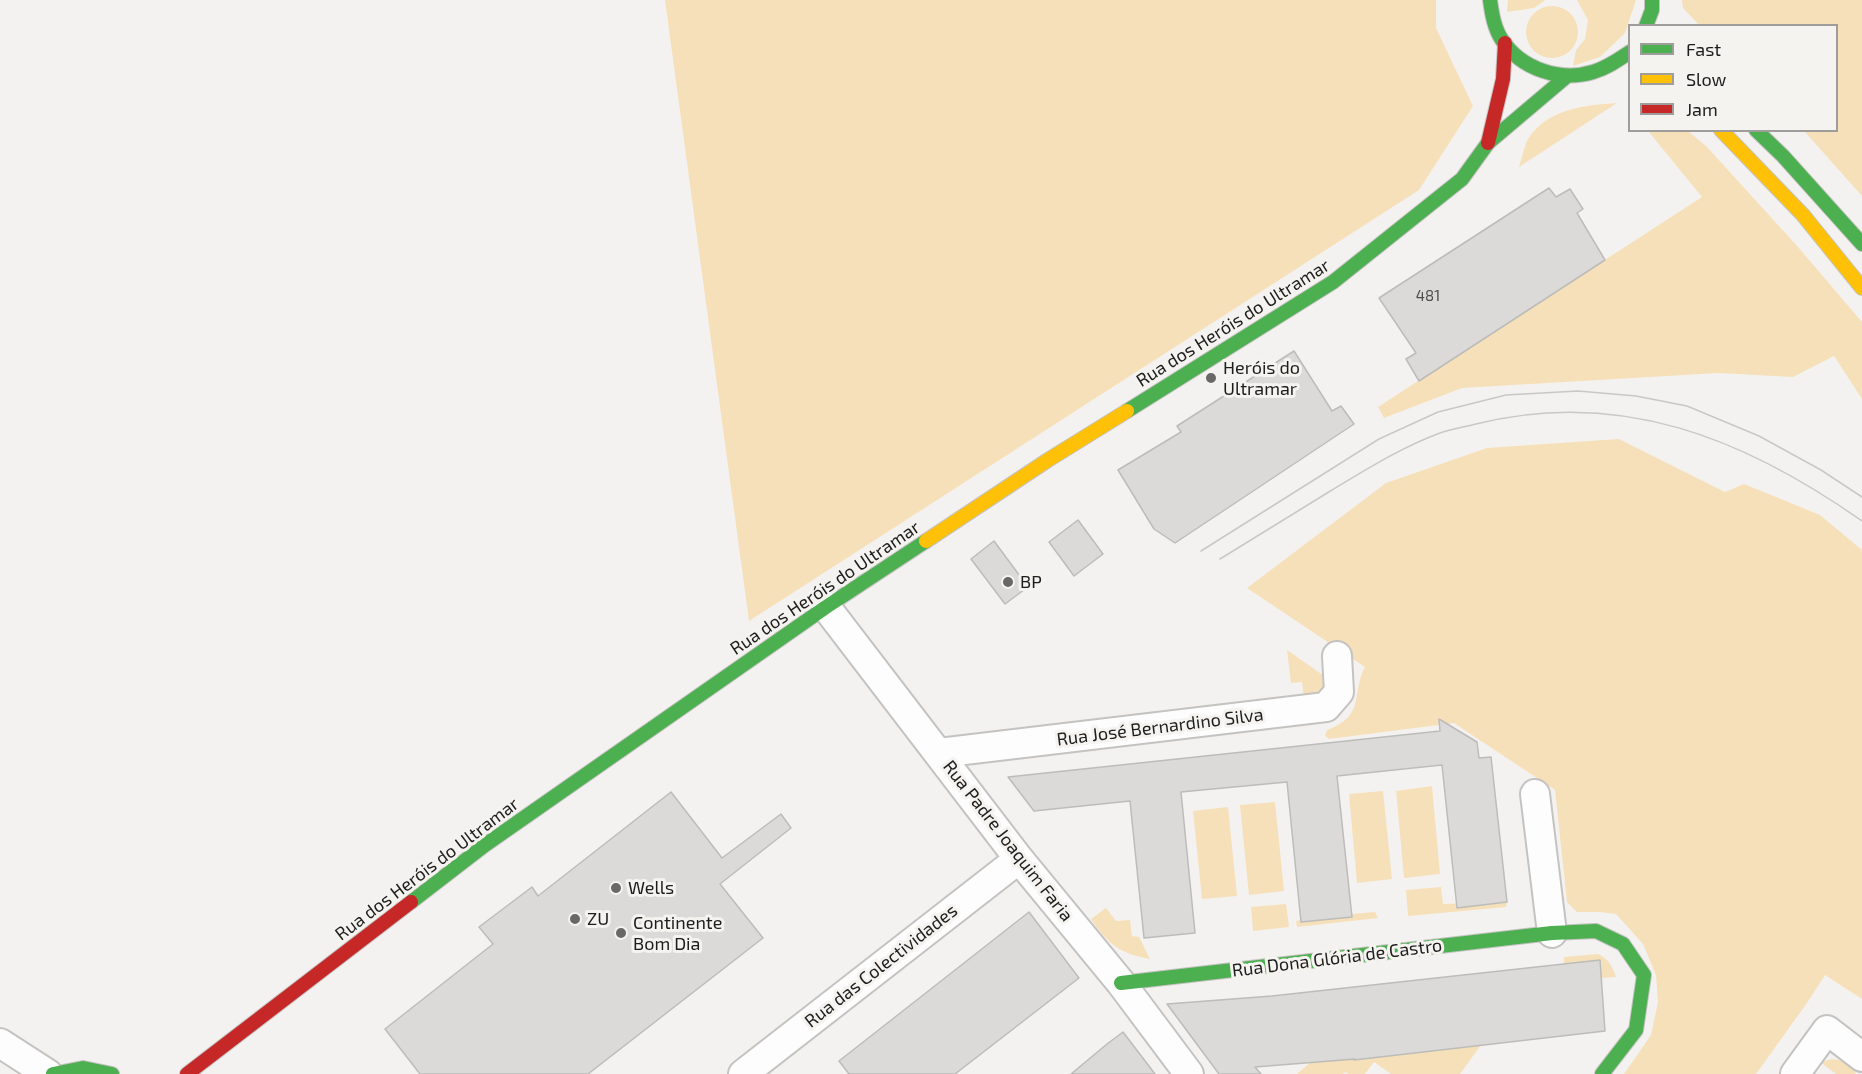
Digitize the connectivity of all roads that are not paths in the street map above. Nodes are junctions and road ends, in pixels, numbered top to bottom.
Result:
1 (1490, 0) edge
2 (1652, 5) edge
3 (1647, 24) edge
4 (1661, 24) edge
5 (1505, 43) junction
6 (1628, 53) edge
7 (1583, 76) junction
8 (1566, 77) junction
9 (1618, 79) dead end
10 (1723, 132) edge
11 (1758, 132) edge
12 (1488, 143) junction
13 (1862, 244) edge
14 (1862, 288) edge
15 (826, 607) junction
16 (1337, 656) dead end
17 (939, 753) junction
18 (1535, 794) dead end
19 (1019, 859) junction
20 (1552, 933) junction
21 (1121, 983) junction
22 (0, 1043) edge
23 (0, 1048) edge
24 (1862, 1057) edge
25 (8, 1074) edge
26 (48, 1074) edge
27 (53, 1074) edge
28 (112, 1074) edge
29 (187, 1074) edge
30 (743, 1074) edge
31 (1189, 1074) edge
32 (1602, 1074) edge
33 (1795, 1074) edge

1 - 5 main road
2 - 3 main road
2 - 4 main road
5 - 8 main road
5 - 12 main road, Rua dos Heróis do Ultramar
6 - 7 main road
7 - 8 main road
7 - 9 main road
8 - 12 main road, Rua dos Heróis do Ultramar
10 - 14 main road
11 - 13 main road
12 - 15 main road, Rua dos Heróis do Ultramar
15 - 17 street, Rua Padre Joaquim Faria
15 - 29 main road, Rua dos Heróis do Ultramar
16 - 17 street, Rua José Bernardino Silva
17 - 19 street, Rua Padre Joaquim Faria
18 - 20 street
19 - 21 street, Rua Padre Joaquim Faria
19 - 30 street, Rua das Colectividades
20 - 21 main road, Rua Dona Glória de Castro
20 - 32 main road, Rua Dona Glória de Castro
21 - 31 street, Rua Padre Joaquim Faria
22 - 26 street
23 - 25 street
24 - 33 street
27 - 28 main road

